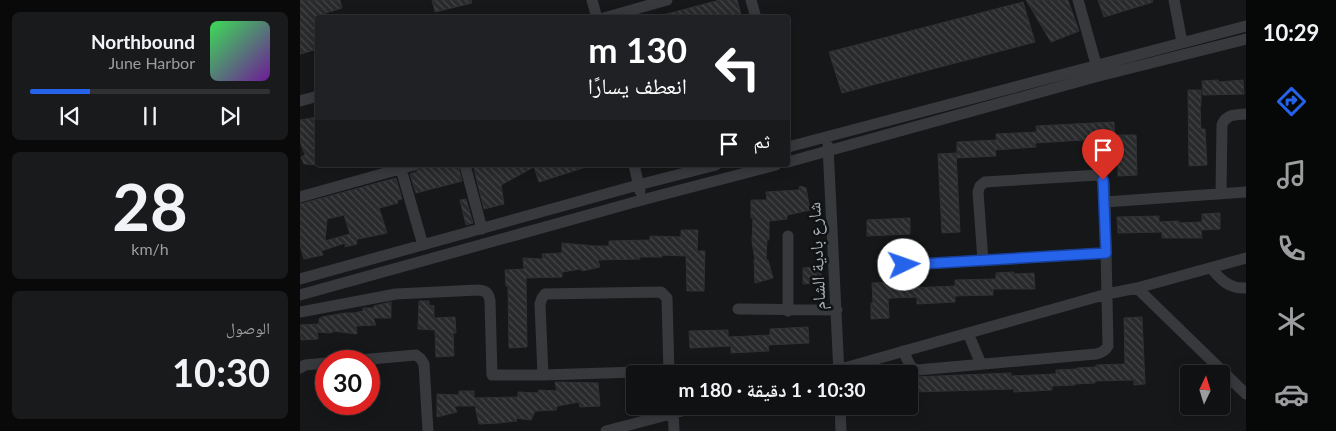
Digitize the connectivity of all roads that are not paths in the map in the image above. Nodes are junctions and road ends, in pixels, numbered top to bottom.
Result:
1 (592, 0) edge
2 (667, 0) edge
3 (751, 0) edge
4 (1078, 0) edge
5 (1174, 0) edge
6 (595, 15) edge
7 (614, 15) edge
8 (755, 15) edge
9 (1246, 26) edge
10 (1246, 39) edge
11 (1182, 42) junction
12 (1096, 64) junction
13 (315, 97) edge
14 (969, 99) junction
15 (300, 101) edge
16 (973, 111) junction
17 (1246, 114) edge
18 (828, 136) junction
19 (790, 146) edge
20 (829, 151) junction
21 (790, 161) edge
22 (408, 167) edge
23 (466, 167) edge
24 (634, 167) edge
25 (708, 167) edge
26 (768, 167) edge
27 (401, 169) junction
28 (638, 185) junction
29 (1246, 192) edge
30 (1221, 193) junction
31 (300, 197) edge
32 (642, 200) junction
33 (1105, 202) junction
34 (482, 228) junction
35 (788, 236) dead end
36 (423, 245) junction
37 (1106, 253) junction
38 (1246, 258) edge
39 (982, 261) junction
40 (904, 265) dead end
41 (1211, 268) junction
42 (300, 280) edge
43 (1137, 288) junction
44 (1246, 288) edge
45 (1107, 294) junction
46 (300, 295) edge
47 (738, 309) dead end
48 (837, 310) junction
49 (788, 311) junction
50 (300, 312) edge
51 (968, 333) junction
52 (903, 351) junction
53 (380, 358) edge
54 (315, 364) edge
55 (981, 364) junction
56 (669, 365) edge
57 (839, 365) edge
58 (860, 365) edge
59 (300, 368) edge
60 (626, 373) edge
61 (543, 375) junction
62 (1246, 394) edge
63 (657, 415) edge
64 (673, 415) edge
65 (840, 415) edge
66 (428, 431) edge
67 (606, 431) edge
68 (674, 431) edge
69 (841, 431) edge

1 - 6 street
2 - 7 street
3 - 8 street
4 - 12 street
5 - 11 street
9 - 11 street
10 - 16 street
11 - 12 street
12 - 14 street
13 - 15 street
14 - 16 street
14 - 18 street
16 - 20 street
17 - 30 street
18 - 19 street
18 - 20 street, شارع بادية الشام
20 - 21 street
20 - 48 street, شارع بادية الشام
22 - 27 street
23 - 34 street
24 - 28 street
25 - 28 street
26 - 32 street
27 - 31 street
27 - 36 street
28 - 32 street
28 - 34 street
29 - 30 street
30 - 33 street
32 - 46 street
33 - 37 street
33 - 39 street
34 - 36 street
35 - 49 street
36 - 42 street
37 - 39 street
37 - 45 street
38 - 41 street
39 - 40 street
41 - 43 street
41 - 44 street
43 - 45 street
43 - 62 street
45 - 51 street
45 - 55 street
47 - 49 street
48 - 49 street
48 - 57 street, شارع بادية الشام
50 - 61 street
51 - 52 street
51 - 55 street
52 - 55 street
52 - 58 street
53 - 66 street
54 - 59 street
56 - 61 street
60 - 61 street
63 - 67 street
64 - 68 street
65 - 69 street

